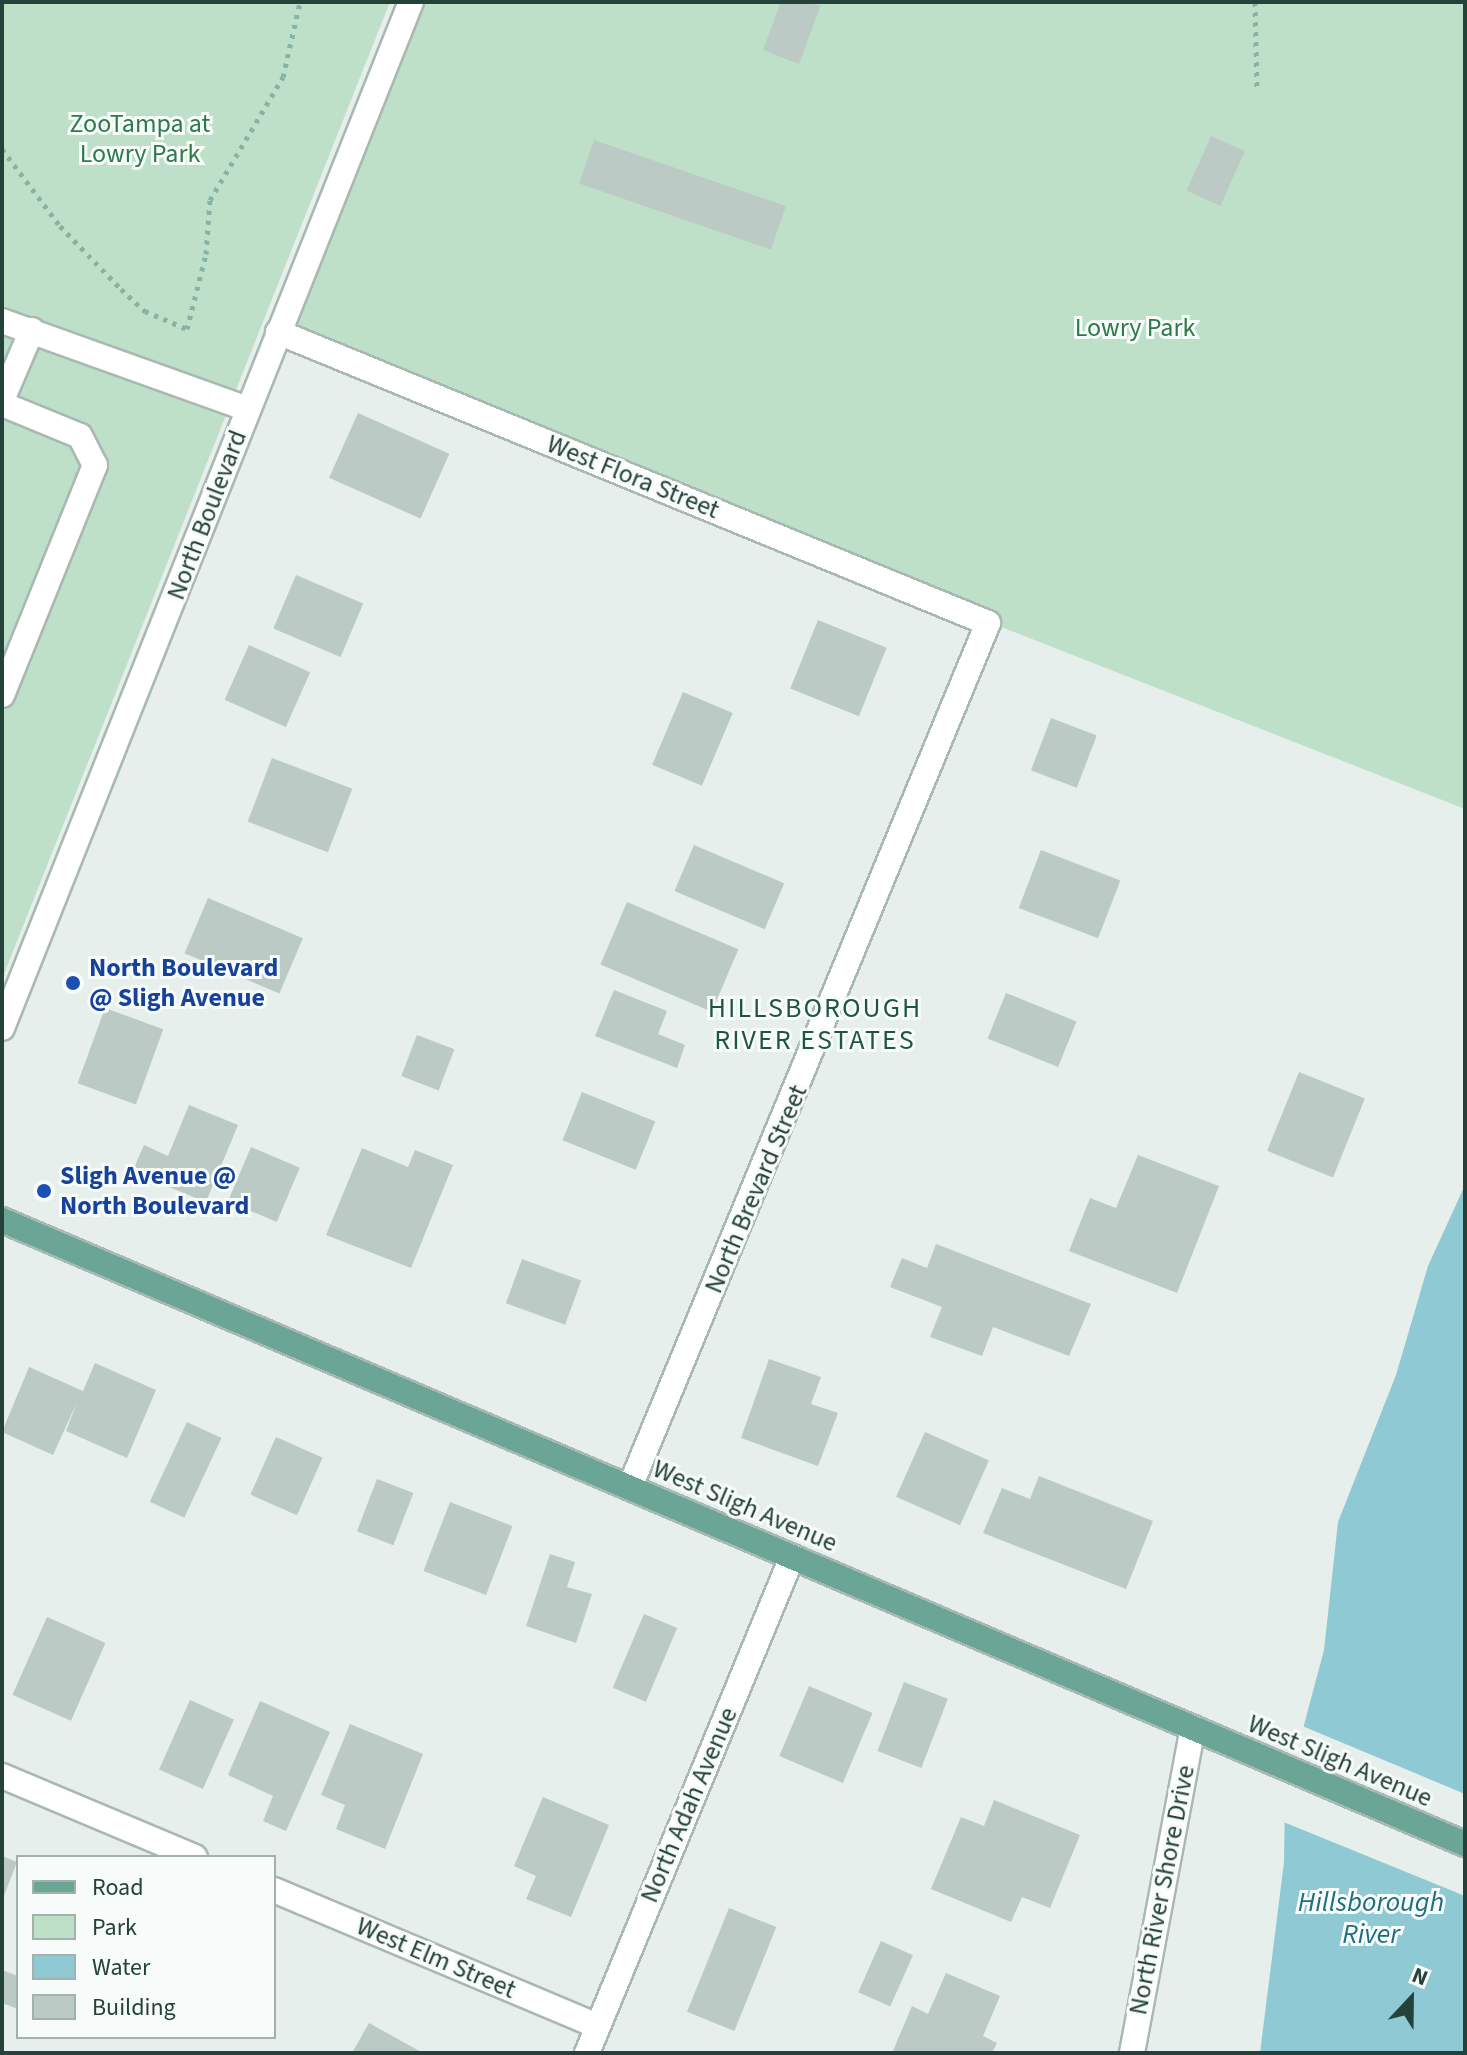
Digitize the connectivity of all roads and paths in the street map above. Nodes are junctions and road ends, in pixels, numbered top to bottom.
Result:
1 (300, 2) edge
2 (411, 2) edge
3 (1255, 2) edge
4 (1257, 87) dead end
5 (2, 149) edge
6 (2, 321) edge
7 (32, 330) junction
8 (278, 332) junction
9 (2, 402) edge
10 (248, 409) junction
11 (988, 623) joint
12 (2, 695) edge
13 (2, 1028) edge
14 (2, 1220) edge
15 (630, 1487) junction
16 (792, 1557) junction
17 (1193, 1728) junction
18 (2, 1776) edge
19 (1465, 1844) edge
20 (190, 1855) edge
21 (276, 1891) edge
22 (597, 2026) junction
23 (587, 2053) edge
24 (1132, 2053) edge

1 - 5 path
2 - 8 street, North Boulevard
3 - 4 path
6 - 7 street
7 - 9 street
7 - 10 street
8 - 10 street, North Boulevard
8 - 11 street, West Flora Street
9 - 12 street
10 - 13 street, North Boulevard
11 - 15 street, North Brevard Street
14 - 15 main road, West Sligh Avenue
15 - 16 main road, West Sligh Avenue
16 - 17 main road, West Sligh Avenue
16 - 22 street, North Adah Avenue
17 - 19 main road, West Sligh Avenue
17 - 24 street, North River Shore Drive
18 - 20 street
21 - 22 street, West Elm Street
22 - 23 street, North Adah Avenue

